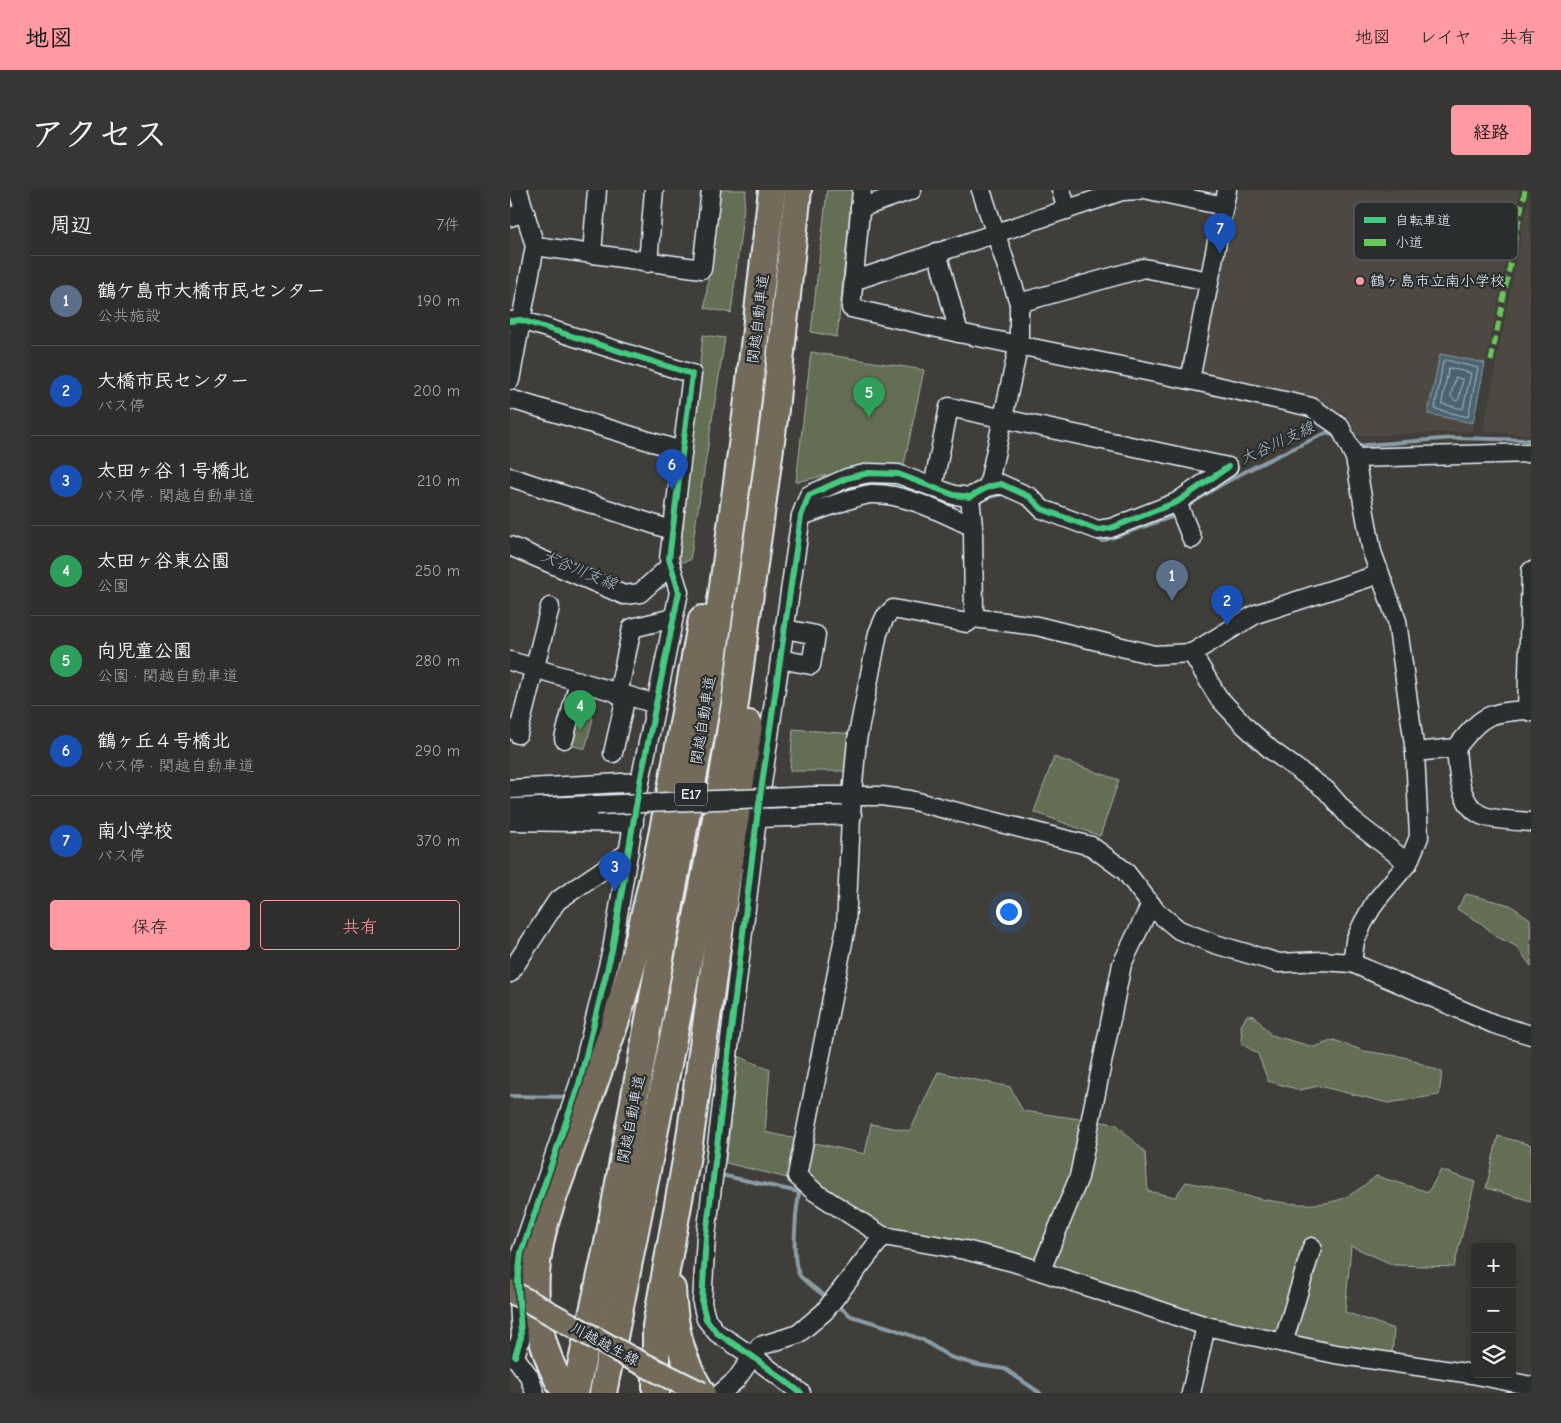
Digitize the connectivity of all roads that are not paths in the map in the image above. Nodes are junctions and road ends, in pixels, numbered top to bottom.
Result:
1 (518, 190) edge
2 (597, 190) edge
3 (654, 190) edge
4 (710, 190) edge
5 (772, 190) edge
6 (798, 190) edge
7 (806, 190) edge
8 (862, 190) edge
9 (912, 190) edge
10 (980, 190) edge
11 (1061, 190) edge
12 (1140, 190) edge
13 (1149, 190) edge
14 (1226, 198) edge
15 (860, 208) junction
16 (1068, 210) junction
17 (517, 214) edge
18 (994, 232) junction
19 (535, 246) junction
20 (937, 252) junction
21 (592, 254) junction
22 (648, 263) junction
23 (1209, 281) junction
24 (853, 282) junction
25 (762, 284) junction
26 (1019, 303) junction
27 (515, 321) edge
28 (959, 333) junction
29 (1019, 344) junction
30 (510, 380) edge
31 (1190, 380) junction
32 (510, 399) edge
33 (1002, 418) junction
34 (682, 451) junction
35 (1531, 453) edge
36 (1355, 458) junction
37 (510, 477) edge
38 (933, 487) junction
39 (988, 487) junction
40 (970, 496) junction
41 (1177, 502) junction
42 (801, 516) junction
43 (973, 527) junction
44 (672, 530) junction
45 (1192, 539) dead end
46 (510, 546) edge
47 (670, 566) junction
48 (1531, 571) edge
49 (1380, 574) junction
50 (550, 607) dead end
51 (673, 618) junction
52 (974, 618) junction
53 (785, 629) junction
54 (1192, 653) junction
55 (780, 659) junction
56 (510, 661) edge
57 (534, 669) junction
58 (578, 681) junction
59 (622, 695) junction
60 (656, 704) junction
61 (1529, 711) edge
62 (518, 734) dead end
63 (564, 740) dead end
64 (1456, 748) junction
65 (1415, 752) junction
66 (613, 753) dead end
67 (640, 782) junction
68 (510, 789) edge
69 (852, 795) junction
70 (510, 808) edge
71 (852, 815) junction
72 (757, 818) junction
73 (510, 821) edge
74 (1531, 822) edge
75 (634, 823) junction
76 (629, 852) junction
77 (1408, 863) junction
78 (1150, 904) junction
79 (1352, 962) junction
80 (510, 973) edge
81 (1531, 1035) edge
82 (689, 1144) junction
83 (883, 1236) junction
84 (1312, 1247) dead end
85 (1041, 1270) junction
86 (510, 1291) edge
87 (1206, 1326) junction
88 (1282, 1343) junction
89 (512, 1353) edge
90 (752, 1356) junction
91 (1531, 1386) edge
92 (712, 1392) edge
93 (535, 1393) edge
94 (565, 1393) edge
95 (575, 1393) edge
96 (603, 1393) edge
97 (656, 1393) edge
98 (801, 1393) edge
99 (1191, 1393) edge

1 - 17 street
2 - 21 street
3 - 22 street
4 - 22 street
5 - 25 highway, 関越自動車道 / E17
6 - 96 highway, 関越自動車道 / E17
7 - 82 highway
8 - 15 street
9 - 15 street
10 - 18 street
11 - 16 street
12 - 16 street
13 - 14 street
14 - 23 street
15 - 24 street
16 - 18 street
17 - 19 street
18 - 20 street
18 - 26 street
19 - 21 street
19 - 27 street
20 - 24 street
20 - 28 street
21 - 22 street
23 - 26 street
23 - 31 street
24 - 28 street
25 - 94 highway
25 - 95 highway, 関越自動車道 / E17
26 - 29 street
27 - 30 street
27 - 34 street
28 - 29 street
29 - 31 street
29 - 33 street
31 - 36 street
32 - 34 street
33 - 38 street
33 - 39 street
33 - 41 street
34 - 44 street
35 - 36 street
36 - 49 street
37 - 44 street
38 - 40 street
38 - 42 street
39 - 40 street
39 - 41 street
40 - 43 street
41 - 45 street
42 - 43 street
42 - 53 street
43 - 52 street
44 - 47 street
46 - 47 street
47 - 51 street
48 - 61 street
49 - 54 street
49 - 65 street
50 - 57 street
51 - 59 street
51 - 60 street
52 - 54 street
52 - 69 street
53 - 55 street
53 - 55 street
54 - 77 street
55 - 72 street
56 - 57 street
57 - 58 street
57 - 62 street
58 - 59 street
58 - 63 street
59 - 60 street
59 - 66 street
60 - 67 street
61 - 64 street
64 - 65 street
64 - 74 street
65 - 77 street
67 - 68 street
67 - 75 street
69 - 70 street, bridge
69 - 71 street
69 - 78 street
71 - 72 street
71 - 83 street
72 - 90 street
73 - 75 street
75 - 76 street
76 - 80 street
76 - 89 street
77 - 79 street
78 - 79 street
78 - 85 street
79 - 81 street
82 - 92 highway
82 - 97 highway
83 - 85 street
83 - 90 street
84 - 88 street
85 - 87 street
86 - 92 main road, 川越越生線, bridge
87 - 88 street
87 - 99 street
88 - 91 street
89 - 93 street
90 - 92 street
90 - 98 street

